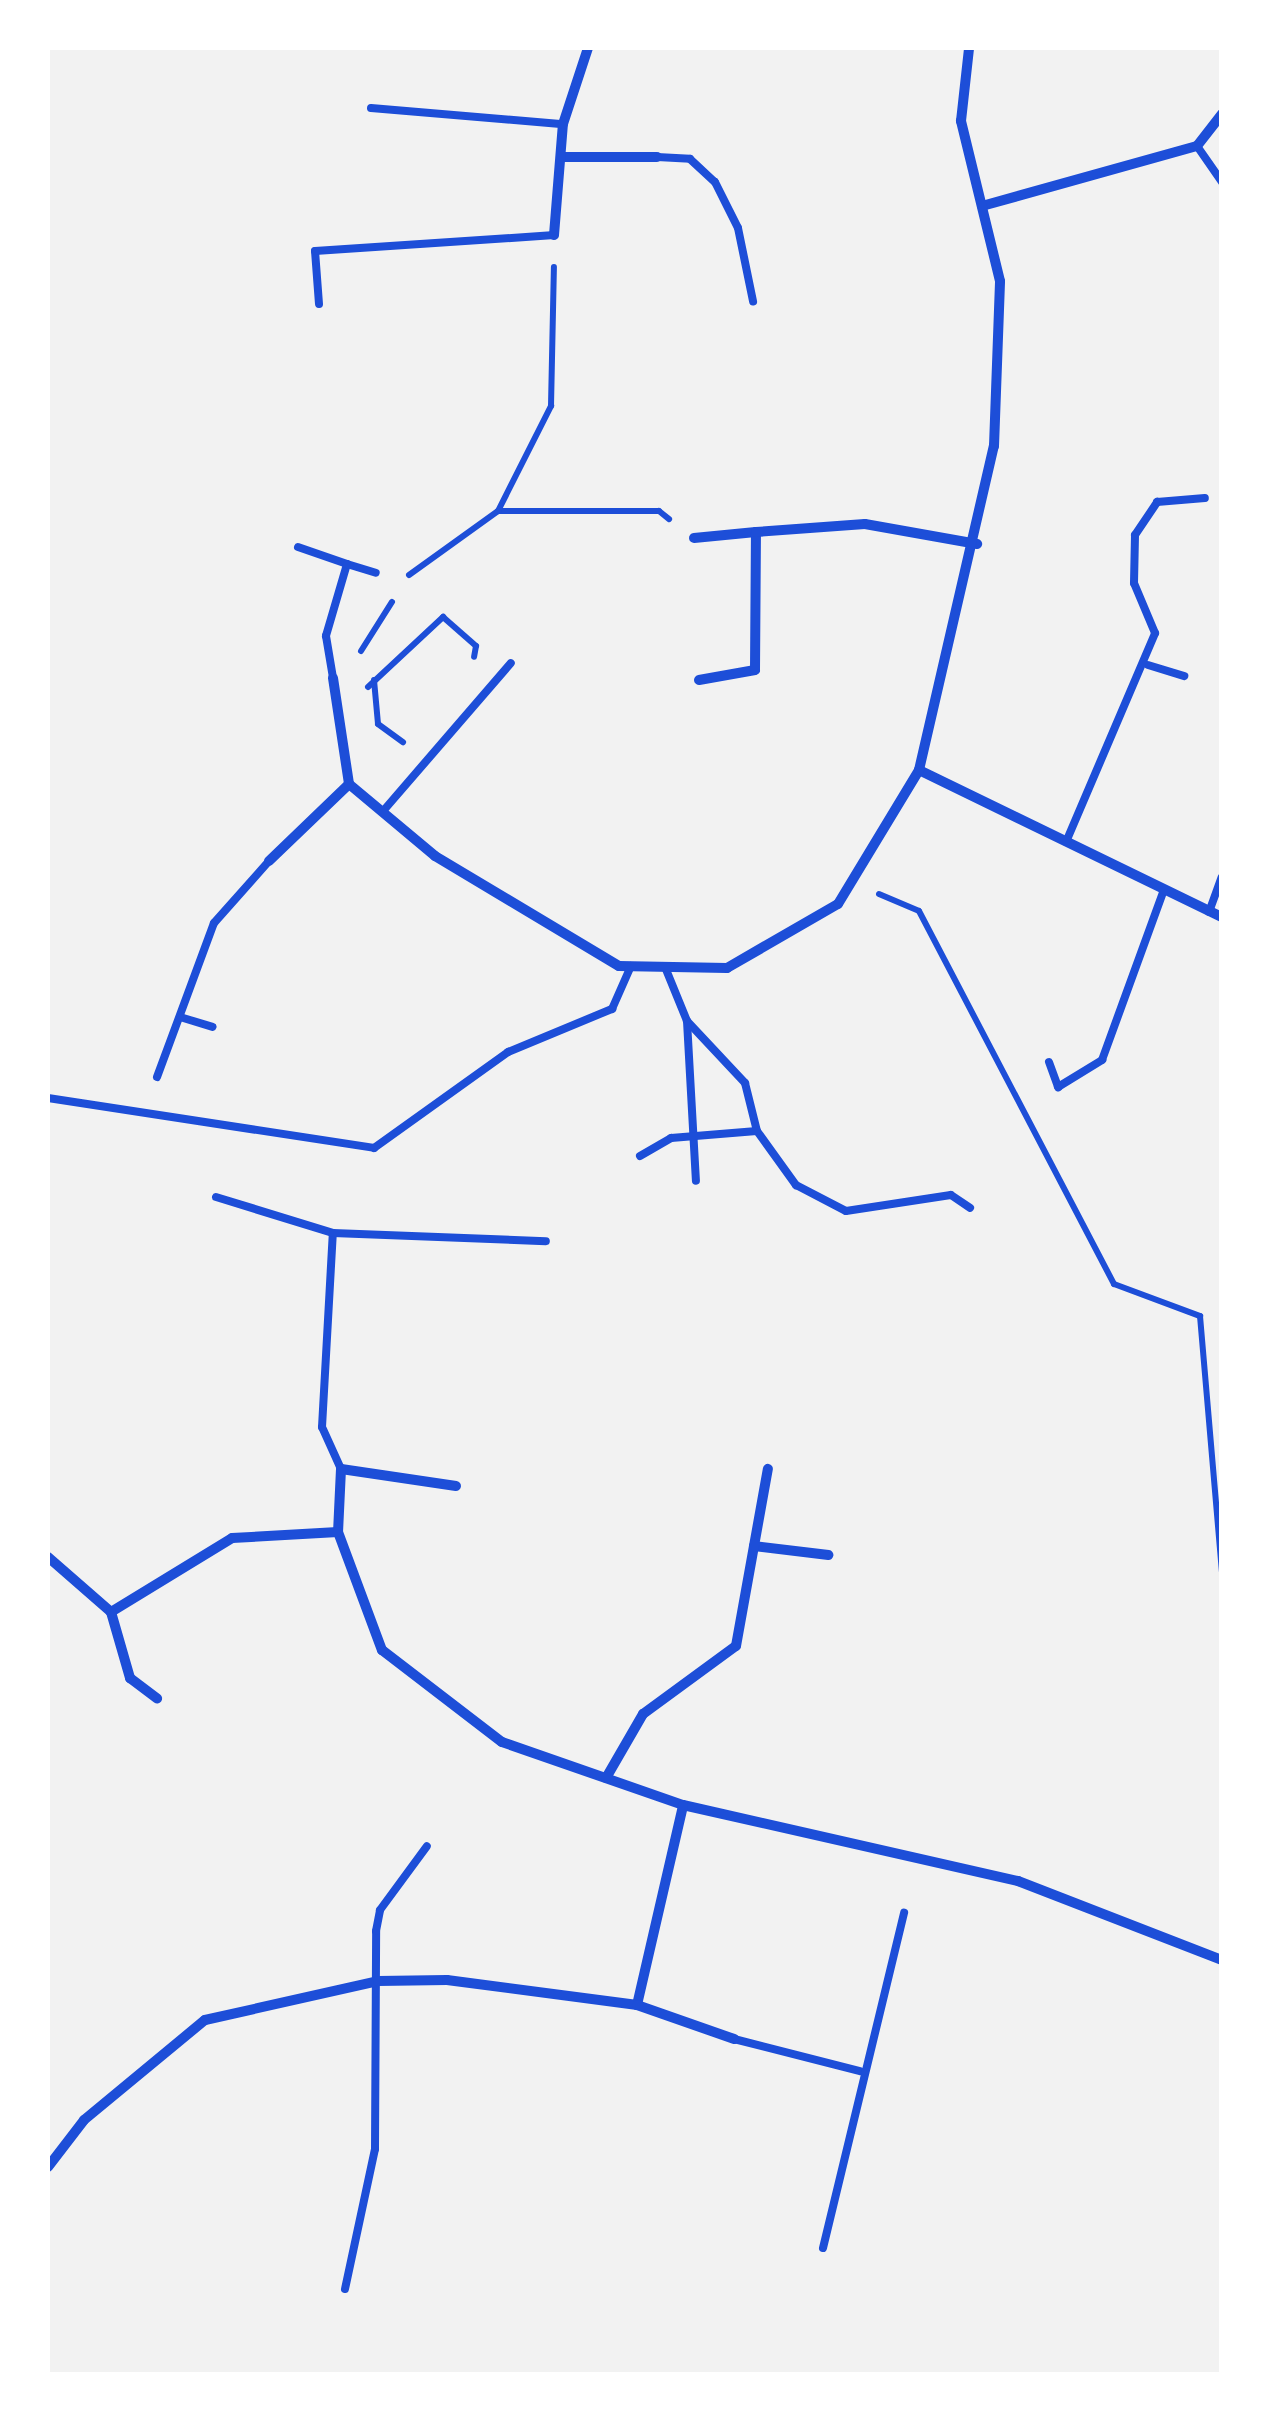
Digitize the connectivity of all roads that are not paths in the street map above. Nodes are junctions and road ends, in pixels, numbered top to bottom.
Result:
1 (588, 48) edge
2 (968, 48) edge
3 (371, 108) dead end
4 (1222, 114) edge
5 (563, 124) junction
6 (1197, 146) junction
7 (561, 157) junction
8 (656, 158) joint
9 (1222, 182) edge
10 (982, 206) junction
11 (554, 235) joint
12 (753, 301) dead end
13 (318, 304) dead end
14 (1205, 498) dead end
15 (756, 532) junction
16 (694, 538) road end
17 (977, 544) junction
18 (298, 547) dead end
19 (346, 564) junction
20 (376, 573) dead end
21 (510, 664) dead end
22 (1148, 666) junction
23 (1184, 676) dead end
24 (333, 678) joint
25 (699, 680) dead end
26 (919, 770) junction
27 (349, 784) junction
28 (384, 810) junction
29 (1066, 842) junction
30 (269, 860) joint
31 (1222, 876) edge
32 (1164, 890) junction
33 (1209, 912) junction
34 (1222, 917) edge
35 (631, 966) junction
36 (665, 966) junction
37 (180, 1017) junction
38 (687, 1021) junction
39 (212, 1027) dead end
40 (1050, 1062) dead end
41 (157, 1077) dead end
42 (48, 1098) edge
43 (757, 1131) junction
44 (700, 1136) junction
45 (640, 1156) dead end
46 (696, 1181) dead end
47 (216, 1197) dead end
48 (970, 1208) dead end
49 (332, 1232) junction
50 (546, 1242) dead end
51 (341, 1469) junction
52 (768, 1469) dead end
53 (456, 1486) dead end
54 (338, 1532) junction
55 (754, 1546) junction
56 (828, 1555) dead end
57 (48, 1557) edge
58 (111, 1612) junction
59 (157, 1698) dead end
60 (606, 1778) junction
61 (683, 1805) junction
62 (427, 1846) dead end
63 (904, 1913) dead end
64 (1222, 1960) edge
65 (378, 1981) junction
66 (637, 2005) junction
67 (734, 2039) joint
68 (860, 2071) junction
69 (48, 2166) edge
70 (824, 2248) dead end
71 (345, 2289) dead end

1 - 5 street
2 - 10 street
3 - 5 lane
4 - 6 street
5 - 7 street
6 - 9 lane
6 - 10 street
7 - 8 street
7 - 11 street
8 - 12 lane
10 - 17 street
11 - 13 lane
14 - 22 lane
15 - 16 street
15 - 17 street
15 - 25 street
17 - 26 street
18 - 19 lane
19 - 20 lane
19 - 24 lane
21 - 28 lane
22 - 23 lane
22 - 29 lane
24 - 27 street
26 - 29 street
26 - 36 street
27 - 28 street
27 - 30 street
28 - 35 street
29 - 32 street
30 - 37 lane
31 - 33 lane
32 - 33 street
32 - 40 lane
33 - 34 street
35 - 36 street
35 - 42 lane
36 - 38 lane
37 - 39 lane
37 - 41 lane
38 - 43 lane
38 - 44 lane
43 - 44 lane
43 - 48 lane
44 - 45 lane
44 - 46 lane
47 - 49 lane
49 - 50 lane
49 - 51 lane
51 - 53 street
51 - 54 street
52 - 55 street
54 - 58 street
54 - 60 street
55 - 56 street
55 - 60 street
57 - 58 street
58 - 59 street
60 - 61 street
61 - 64 street
61 - 66 street
62 - 65 lane
63 - 68 lane
65 - 66 street
65 - 69 street
65 - 71 lane
66 - 67 street
67 - 68 lane
68 - 70 lane

